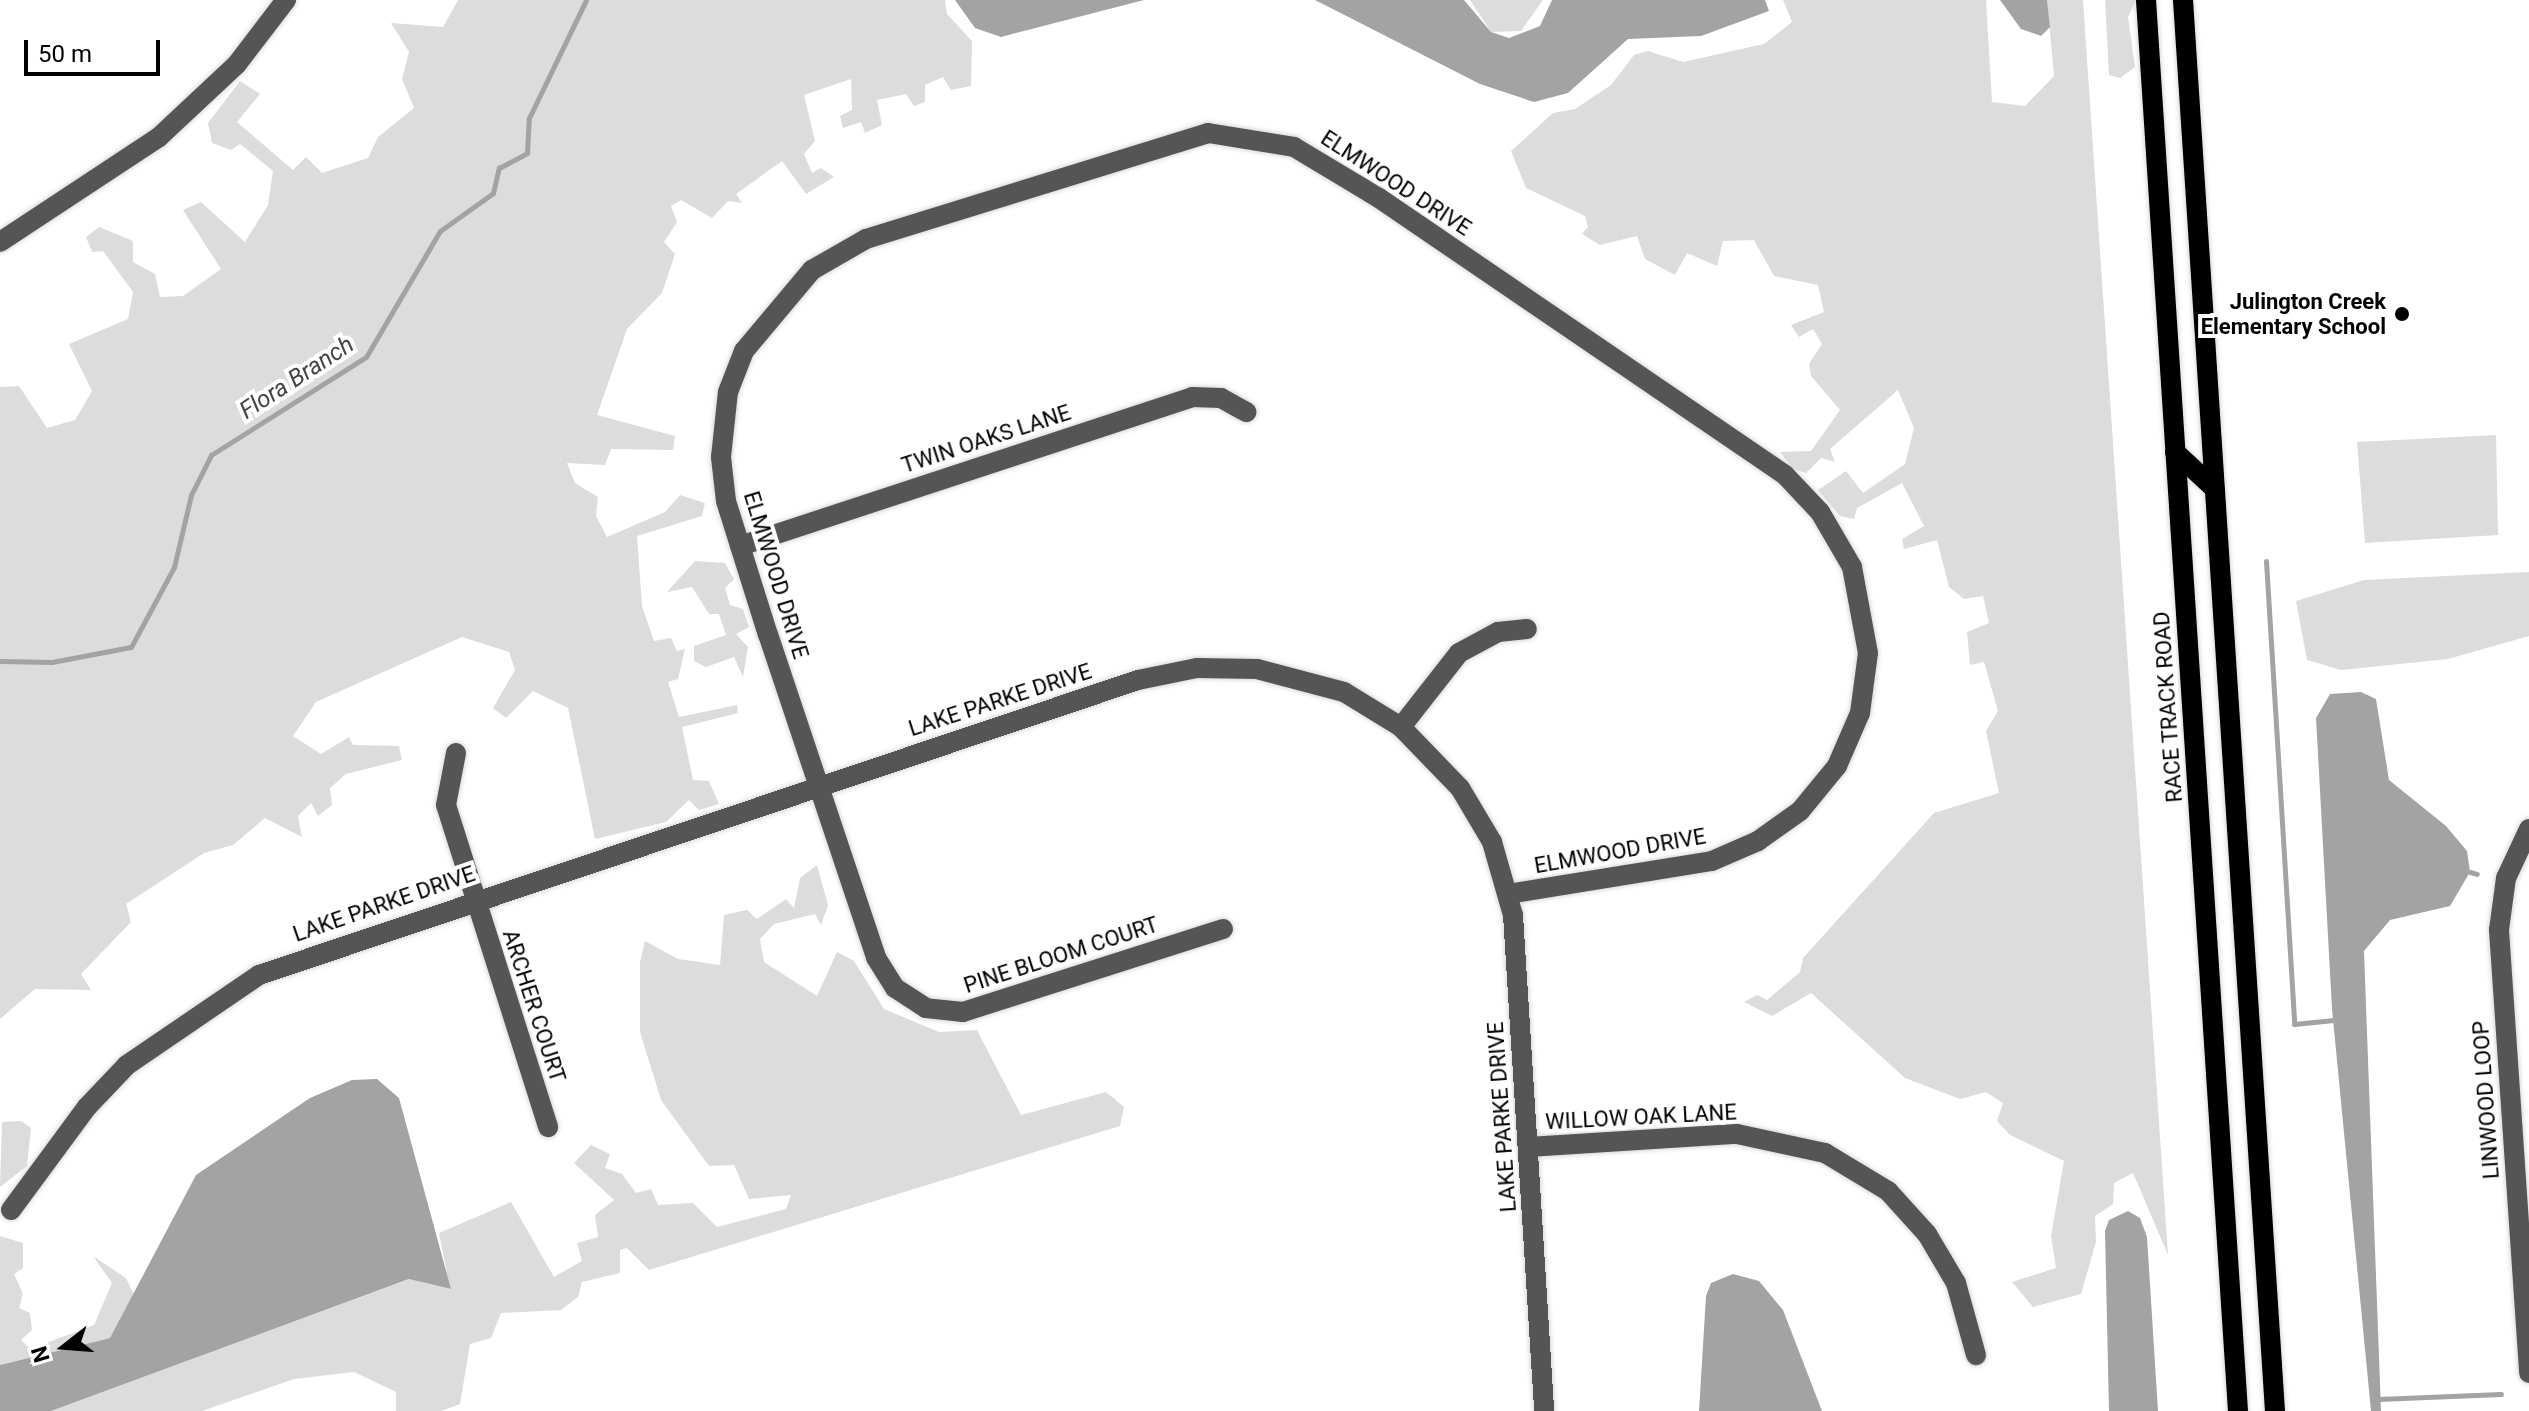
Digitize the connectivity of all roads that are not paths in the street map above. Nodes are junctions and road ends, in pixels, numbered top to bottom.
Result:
1 (286, 0) edge
2 (2146, 0) edge
3 (2183, 0) edge
4 (2150, 70) junction
5 (2188, 70) junction
6 (2195, 189) junction
7 (2159, 191) junction
8 (0, 242) edge
9 (1246, 412) dead end
10 (2175, 452) junction
11 (2215, 489) junction
12 (740, 546) junction
13 (1527, 629) dead end
14 (1401, 727) junction
15 (456, 753) dead end
16 (819, 785) junction
17 (2529, 829) edge
18 (1509, 894) junction
19 (474, 899) junction
20 (1223, 929) dead end
21 (2519, 1077) edge
22 (548, 1127) dead end
23 (1528, 1147) junction
24 (11, 1210) dead end
25 (1976, 1355) dead end
26 (2529, 1373) edge
27 (1544, 1411) edge
28 (2238, 1411) edge
29 (2275, 1411) edge

1 - 8 street
2 - 4 main road, RACE TRACK ROAD
3 - 5 main road
4 - 5 main road
4 - 7 main road, RACE TRACK ROAD
5 - 6 main road
6 - 7 main road
6 - 11 main road
7 - 10 main road, RACE TRACK ROAD
9 - 12 street, TWIN OAKS LANE
10 - 11 main road
10 - 28 main road, RACE TRACK ROAD
11 - 29 main road
12 - 16 street, ELMWOOD DRIVE
12 - 18 street, ELMWOOD DRIVE
13 - 14 street
14 - 16 street, LAKE PARKE DRIVE
14 - 18 street, LAKE PARKE DRIVE
15 - 19 street, ARCHER COURT
16 - 19 street, LAKE PARKE DRIVE
16 - 20 street, PINE BLOOM COURT
17 - 21 street, LINWOOD LOOP
18 - 23 street, LAKE PARKE DRIVE
19 - 22 street, ARCHER COURT
19 - 24 street, LAKE PARKE DRIVE
21 - 26 street, LINWOOD LOOP
23 - 25 street, WILLOW OAK LANE
23 - 27 street, LAKE PARKE DRIVE

